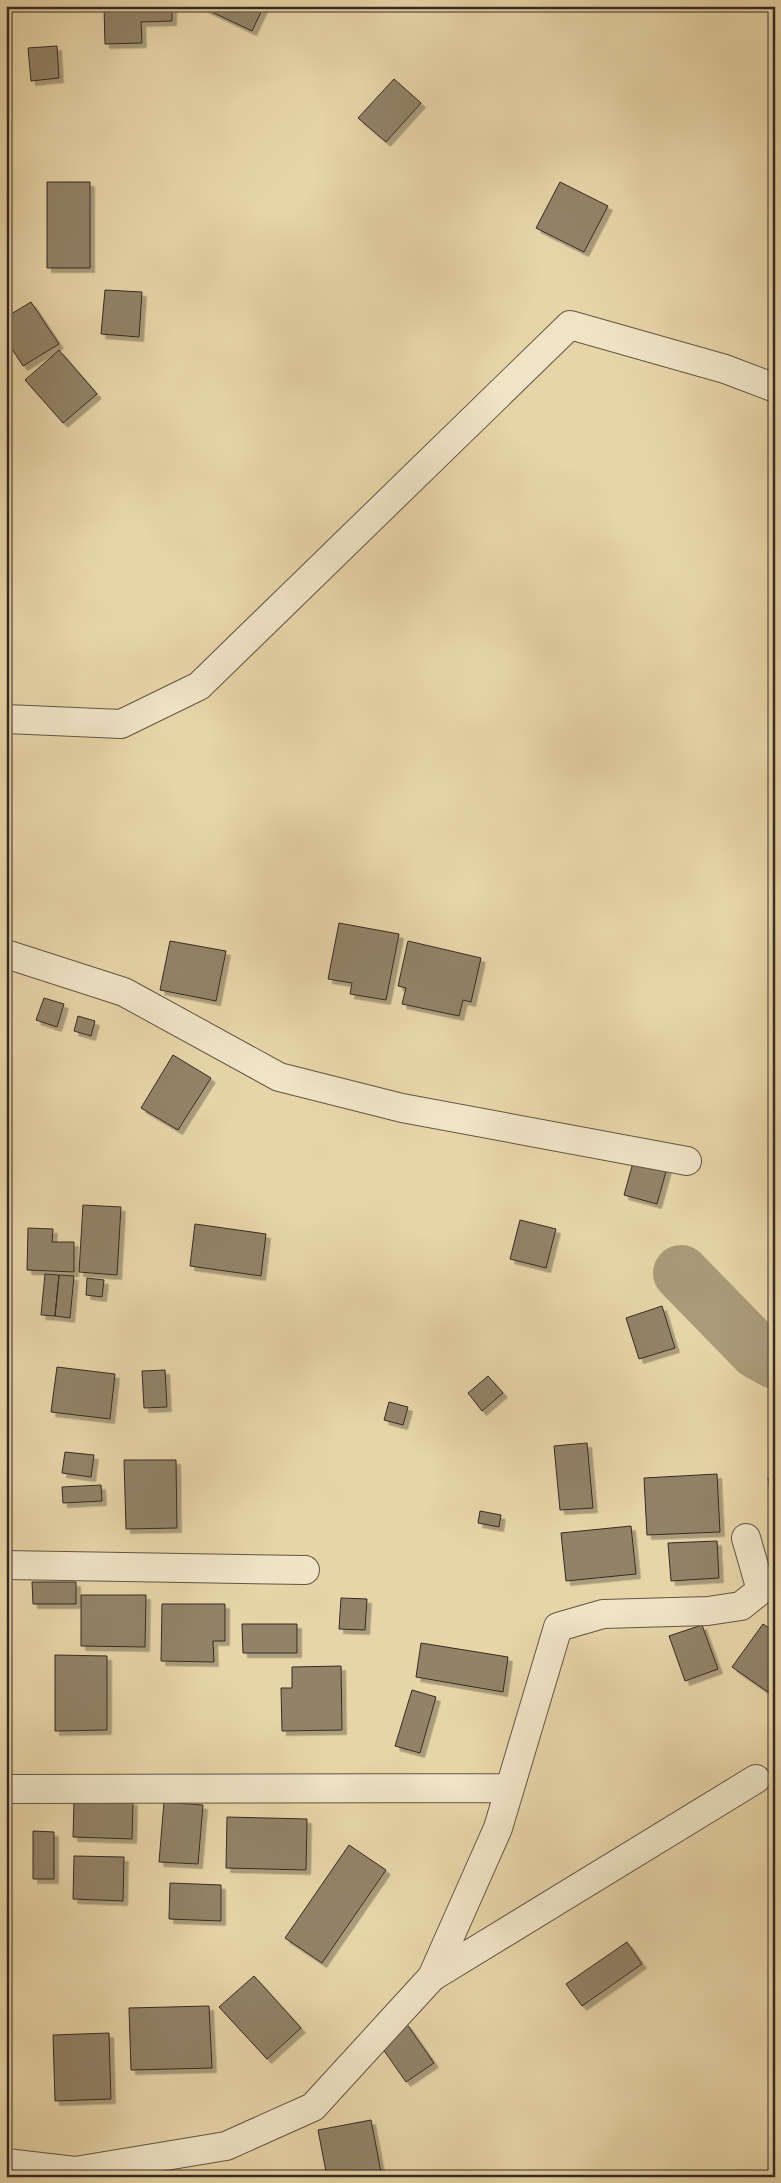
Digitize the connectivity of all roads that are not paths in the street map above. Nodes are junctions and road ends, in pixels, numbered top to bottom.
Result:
1 (775, 388) edge
2 (6, 719) edge
3 (6, 954) edge
4 (687, 1161) dead end
5 (746, 1538) dead end
6 (6, 1565) edge
7 (305, 1570) dead end
8 (756, 1779) dead end
9 (510, 1788) junction
10 (6, 1789) edge
11 (432, 1977) junction
12 (6, 2163) edge

1 - 2 street
3 - 4 street
5 - 9 street
6 - 7 street
8 - 11 street
9 - 10 street
9 - 11 street
11 - 12 street

